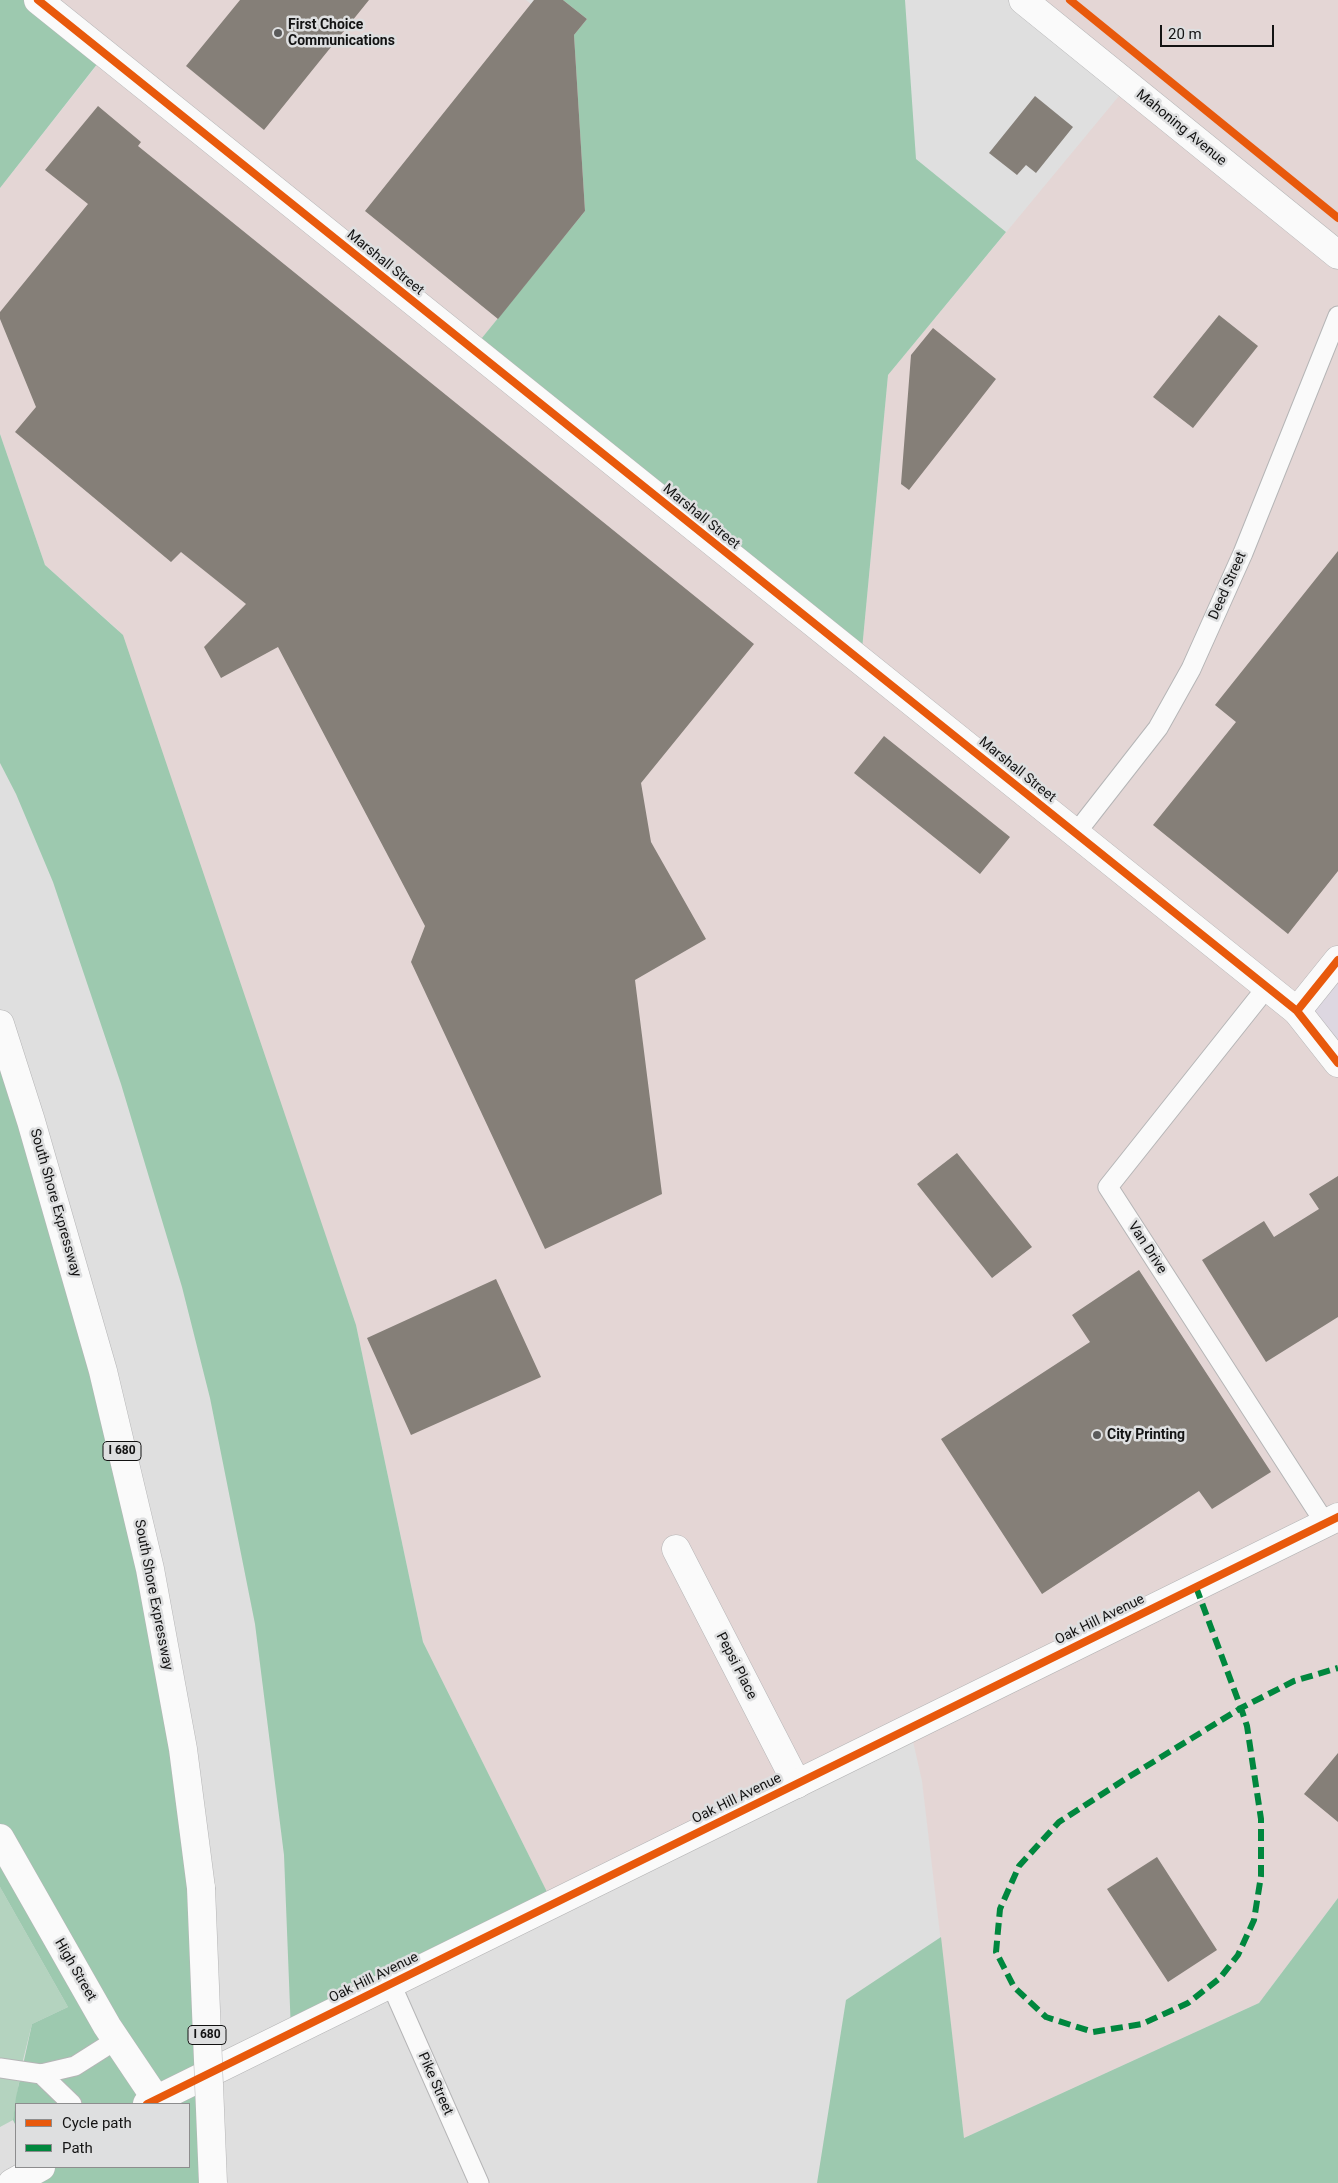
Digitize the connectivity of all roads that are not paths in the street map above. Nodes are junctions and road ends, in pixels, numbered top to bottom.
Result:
1 (38, 0) edge
2 (1023, 0) edge
3 (1338, 255) edge
4 (1338, 316) edge
5 (1076, 834) junction
6 (1338, 960) edge
7 (1267, 987) junction
8 (1297, 1011) junction
9 (0, 1024) edge
10 (1338, 1064) edge
11 (1332, 1520) edge
12 (676, 1549) dead end
13 (797, 1784) junction
14 (0, 1838) edge
15 (391, 1984) junction
16 (116, 2040) junction
17 (0, 2068) edge
18 (41, 2074) junction
19 (152, 2102) edge
20 (71, 2103) edge
21 (39, 2168) edge
22 (12, 2183) edge
23 (213, 2183) edge
24 (479, 2183) edge

1 - 5 main road, Marshall Street
2 - 3 main road, Mahoning Avenue
4 - 5 lane, Deed Street
5 - 7 main road, Marshall Street
6 - 8 main road
7 - 8 main road, Marshall Street
7 - 11 lane, Van Drive
8 - 10 main road, Marshall Street
9 - 23 main road, South Shore Expressway / I 680, bridge
11 - 13 main road, Oak Hill Avenue
12 - 13 main road, Pepsi Place
13 - 15 main road, Oak Hill Avenue
14 - 16 main road, High Street
15 - 19 main road, Oak Hill Avenue
15 - 24 lane, Pike Street
16 - 18 lane
16 - 19 main road, High Street
17 - 18 lane
18 - 20 lane
21 - 22 main road

